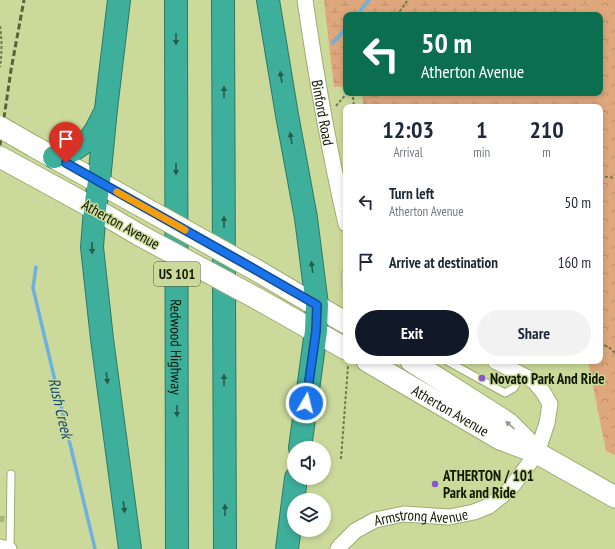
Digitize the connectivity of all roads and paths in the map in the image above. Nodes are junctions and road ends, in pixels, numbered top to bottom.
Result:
1 (119, 0) edge
2 (176, 0) edge
3 (223, 0) edge
4 (268, 0) edge
5 (305, 0) edge
6 (408, 0) edge
7 (399, 12) edge
8 (0, 26) edge
9 (0, 67) edge
10 (106, 109) junction
11 (0, 127) edge
12 (54, 157) junction
13 (0, 158) edge
14 (603, 176) edge
15 (615, 178) edge
16 (99, 181) junction
17 (94, 209) junction
18 (343, 210) edge
19 (317, 305) junction
20 (343, 321) edge
21 (316, 331) junction
22 (603, 344) edge
23 (343, 351) edge
24 (615, 353) edge
25 (353, 364) edge
26 (363, 364) edge
27 (416, 364) edge
28 (452, 364) edge
29 (501, 364) edge
30 (521, 374) junction
31 (301, 441) edge
32 (537, 453) junction
33 (342, 459) dead end
34 (10, 474) dead end
35 (295, 485) edge
36 (615, 497) edge
37 (0, 547) edge
38 (9, 549) edge
39 (130, 549) edge
40 (177, 549) edge
41 (225, 549) edge
42 (287, 549) edge
43 (338, 549) edge

1 - 10 highway
2 -> 40 highway, Redwood Highway / US 101
41 -> 3 highway
19 -> 4 highway
5 - 18 street, Binford Road
6 - 7 path
8 - 9 path
10 - 12 highway
10 - 16 highway
11 - 12 main road, Atherton Avenue, bridge
12 - 16 main road, Atherton Avenue
13 - 17 main road, Atherton Avenue
14 - 15 path
16 - 17 highway
16 - 19 main road, Atherton Avenue, bridge
17 - 21 main road, Atherton Avenue, bridge
17 -> 39 highway
19 - 20 main road, Atherton Avenue
19 - 21 highway
21 - 23 main road, Atherton Avenue
21 - 31 highway
22 - 24 path
25 - 33 path
26 - 32 main road, Atherton Avenue
32 -> 27 main road, Atherton Avenue
28 - 30 lane
29 - 30 street
30 - 32 street
32 - 36 main road, Atherton Avenue
32 - 43 street, Armstrong Avenue
34 - 38 lane
35 - 42 highway
37 - 38 street

